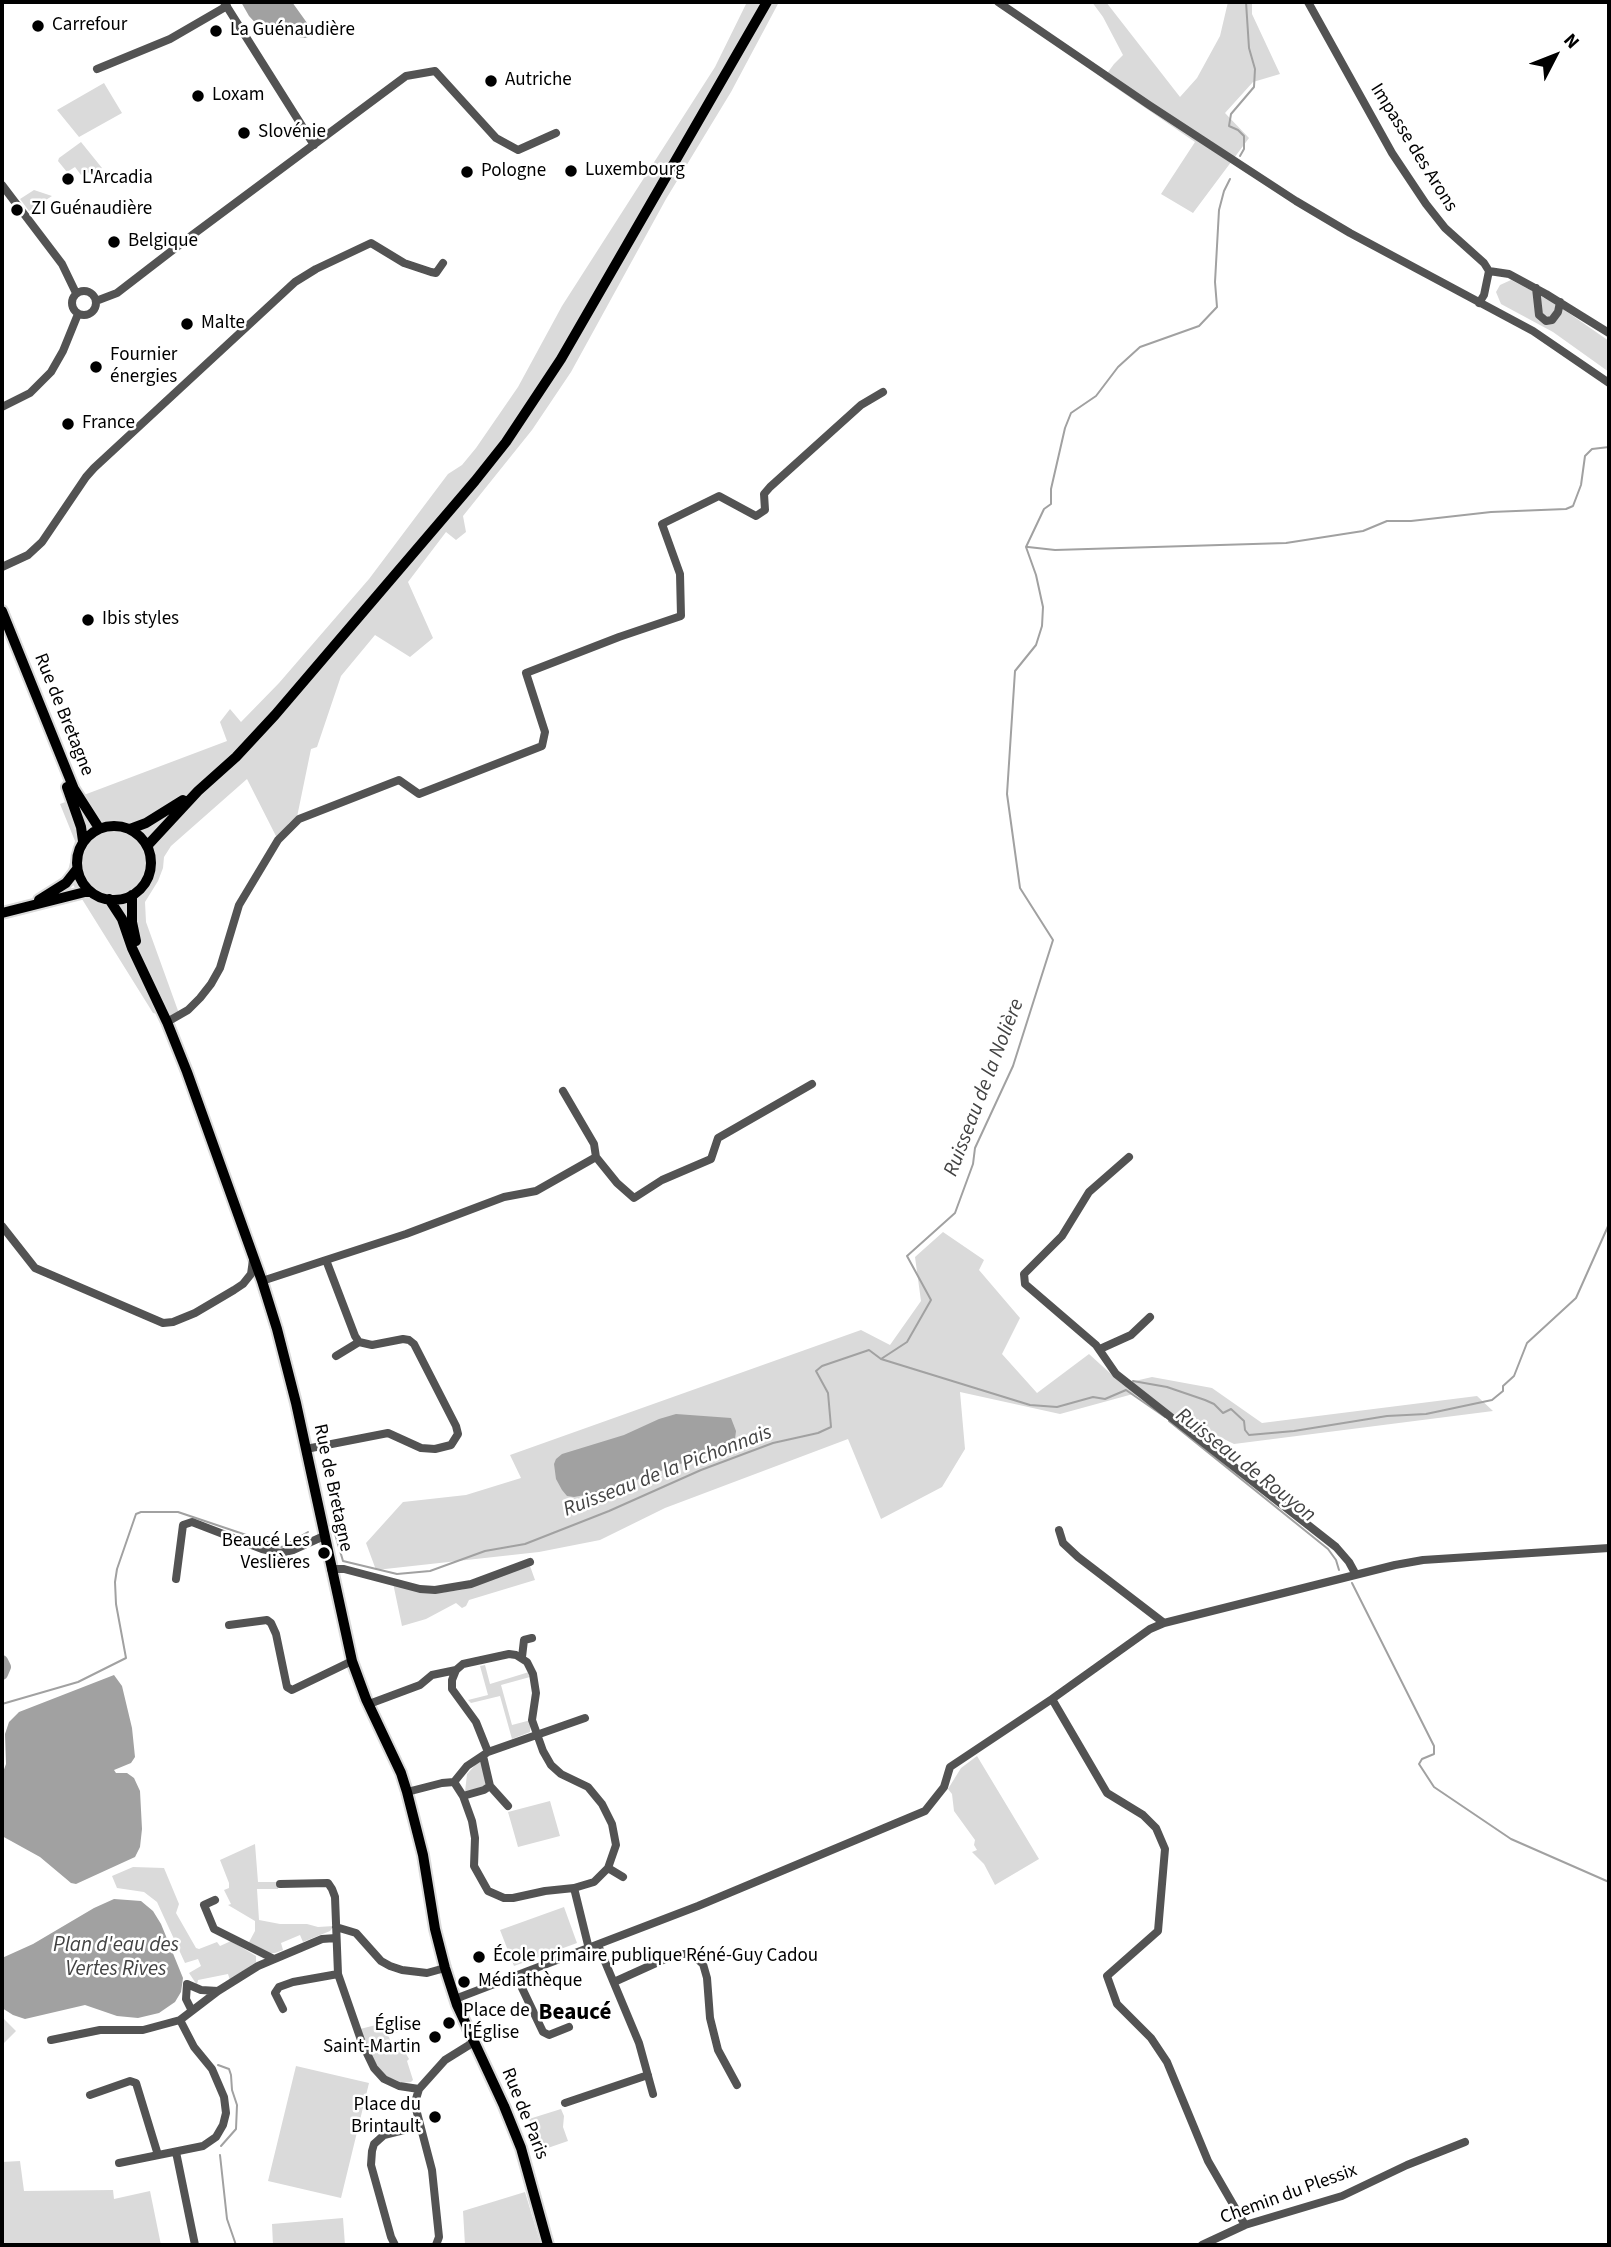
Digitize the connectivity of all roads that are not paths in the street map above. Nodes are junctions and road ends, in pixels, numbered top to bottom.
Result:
1 (767, 2) edge
2 (998, 2) edge
3 (1308, 2) edge
4 (226, 4) edge
5 (97, 69) dead end
6 (556, 133) dead end
7 (314, 145) junction
8 (2, 185) edge
9 (443, 263) dead end
10 (1489, 271) junction
11 (1536, 288) junction
12 (76, 293) junction
13 (96, 301) junction
14 (1560, 302) junction
15 (1479, 303) junction
16 (78, 314) junction
17 (1609, 334) edge
18 (1609, 383) edge
19 (883, 392) dead end
20 (2, 407) edge
21 (2, 567) edge
22 (2, 611) edge
23 (2, 626) edge
24 (198, 791) junction
25 (99, 828) junction
26 (130, 829) junction
27 (83, 841) junction
28 (147, 846) junction
29 (77, 869) junction
30 (91, 892) junction
31 (132, 895) junction
32 (109, 900) junction
33 (33, 905) junction
34 (2, 913) edge
35 (152, 990) junction
36 (167, 1022) junction
37 (812, 1084) dead end
38 (563, 1091) dead end
39 (596, 1157) junction
40 (1129, 1157) dead end
41 (2, 1226) edge
42 (254, 1257) junction
43 (326, 1260) junction
44 (262, 1281) junction
45 (1150, 1317) dead end
46 (359, 1342) junction
47 (1100, 1349) junction
48 (336, 1356) dead end
49 (306, 1449) junction
50 (1059, 1530) dead end
51 (324, 1536) junction
52 (1609, 1548) edge
53 (530, 1562) dead end
54 (331, 1569) junction
55 (1356, 1573) junction
56 (176, 1579) dead end
57 (1164, 1623) junction
58 (229, 1625) dead end
59 (532, 1638) dead end
60 (522, 1657) junction
61 (352, 1661) junction
62 (456, 1670) junction
63 (1052, 1699) junction
64 (369, 1704) junction
65 (585, 1718) dead end
66 (536, 1734) junction
67 (486, 1754) junction
68 (454, 1782) junction
69 (490, 1786) junction
70 (407, 1792) junction
71 (463, 1796) junction
72 (508, 1806) dead end
73 (608, 1868) junction
74 (623, 1877) dead end
75 (280, 1884) dead end
76 (574, 1888) junction
77 (215, 1900) dead end
78 (336, 1927) junction
79 (336, 1938) junction
80 (593, 1947) junction
81 (272, 1958) junction
82 (445, 1968) junction
83 (338, 1974) junction
84 (522, 1975) junction
85 (614, 1982) junction
86 (218, 1991) junction
87 (455, 1999) junction
88 (283, 2009) dead end
89 (192, 2011) junction
90 (180, 2020) junction
91 (569, 2027) dead end
92 (51, 2040) dead end
93 (474, 2042) junction
94 (648, 2075) junction
95 (737, 2085) dead end
96 (419, 2089) junction
97 (653, 2094) dead end
98 (90, 2095) dead end
99 (565, 2103) dead end
100 (420, 2126) junction
101 (1465, 2142) dead end
102 (176, 2151) junction
103 (158, 2155) junction
104 (119, 2163) dead end
105 (1245, 2225) junction
106 (195, 2245) edge
107 (395, 2245) edge
108 (436, 2245) edge
109 (548, 2245) edge
110 (1202, 2245) edge

1 - 24 main road
2 - 15 street
3 - 10 street, Impasse des Arons
4 - 5 street
4 - 7 street
6 - 7 street
7 - 13 street
8 - 12 street
9 - 21 street
10 - 11 street
10 - 15 street
11 - 14 street
11 - 14 street
12 - 13 street
12 - 16 street
13 - 16 street
14 - 17 street
15 - 18 street
16 - 20 street
19 - 36 street
22 - 25 main road, Rue de Bretagne
23 - 27 main road, Rue de Bretagne
24 - 26 main road
24 - 28 main road
25 - 26 main road
25 - 27 main road
26 - 28 main road
27 - 29 main road
28 - 31 main road
29 - 30 main road
29 - 33 main road
30 - 32 main road
30 - 33 main road
31 - 32 main road
31 - 35 main road, Rue de Bretagne
32 - 35 main road, Rue de Bretagne
33 - 34 main road
35 - 36 main road, Rue de Bretagne
36 - 42 main road, Rue de Bretagne
37 - 39 street
38 - 39 street
39 - 43 street
40 - 47 street
41 - 42 street
42 - 44 main road, Rue de Bretagne
43 - 44 street
43 - 46 street
44 - 49 main road, Rue de Bretagne
45 - 47 street
46 - 48 street
46 - 49 street
47 - 55 street
49 - 51 main road, Rue de Bretagne
50 - 57 street
51 - 54 main road, Rue de Bretagne
51 - 56 street
52 - 55 street
53 - 54 street
54 - 61 main road, Rue de Bretagne
55 - 57 street
57 - 63 street
58 - 61 street
59 - 60 street
60 - 62 street
60 - 66 street
61 - 64 main road, Rue de Bretagne
62 - 64 street
62 - 67 street
63 - 80 street
63 - 105 street
64 - 70 main road, Rue de Bretagne
65 - 66 street
66 - 67 street
66 - 73 street
67 - 68 street
67 - 69 street
68 - 70 street
68 - 71 street
69 - 71 street
69 - 72 street
70 - 82 main road, Rue de Bretagne
71 - 76 street
73 - 74 street
73 - 76 street
75 - 78 street
76 - 80 street
77 - 81 street
78 - 79 street
78 - 82 street
79 - 81 street
79 - 83 street
80 - 84 street
80 - 85 street
81 - 86 street
82 - 87 main road, Rue de Bretagne
83 - 88 street
83 - 96 street
84 - 87 street
84 - 91 street
85 - 94 street
85 - 95 street
86 - 89 street
86 - 89 street
87 - 93 main road, Rue de Paris
89 - 90 street
90 - 92 street
90 - 102 street
93 - 96 street
93 - 109 main road, Rue de Paris
94 - 97 street
94 - 99 street
96 - 100 street
98 - 103 street
100 - 107 street
100 - 108 street
101 - 105 street, Chemin du Plessix
102 - 103 street
102 - 106 street
103 - 104 street
105 - 110 street, Chemin du Plessix

